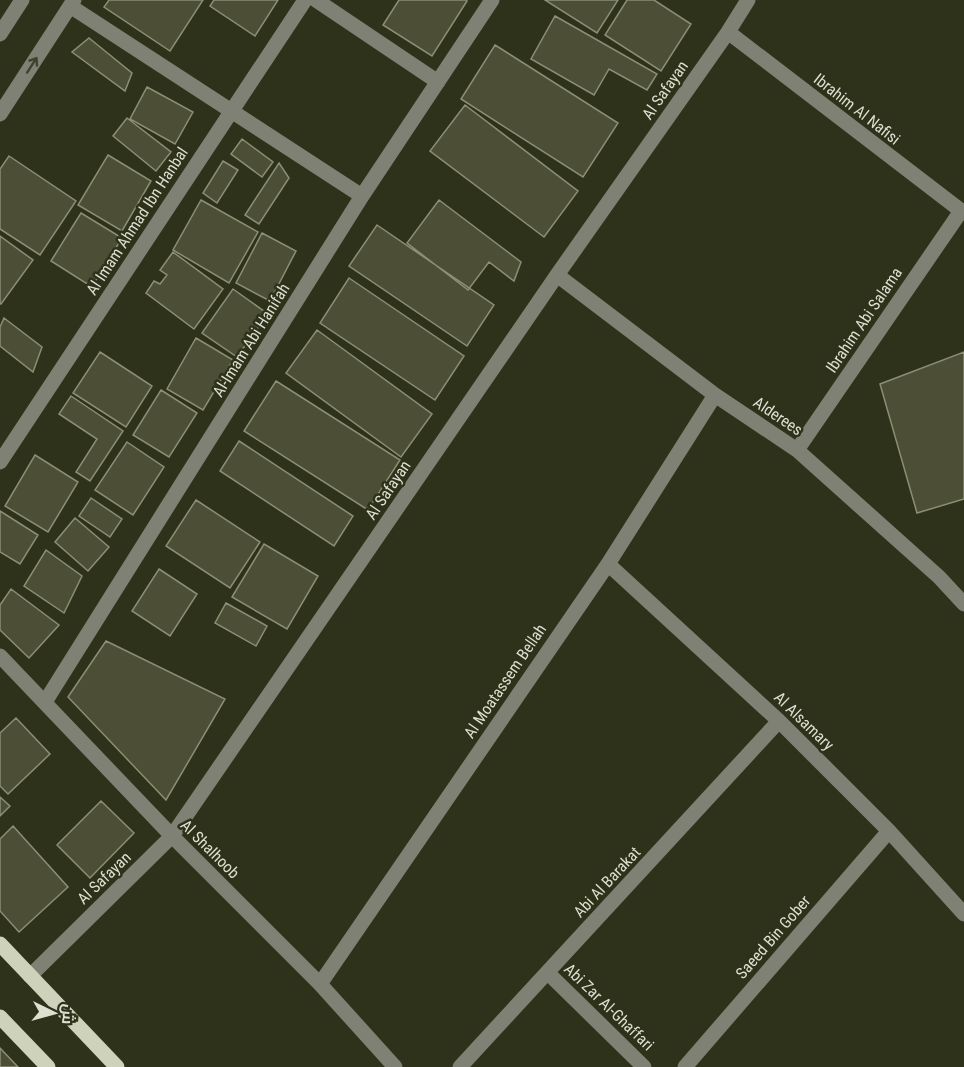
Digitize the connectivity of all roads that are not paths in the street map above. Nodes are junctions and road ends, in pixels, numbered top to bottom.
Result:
1 (22, 0) edge
2 (305, 0) edge
3 (316, 0) edge
4 (492, 0) edge
5 (748, 0) edge
6 (72, 3) edge
7 (728, 32) junction
8 (0, 34) edge
9 (438, 82) junction
10 (231, 111) junction
11 (0, 114) edge
12 (362, 196) junction
13 (962, 212) edge
14 (557, 275) junction
15 (715, 395) junction
16 (797, 450) junction
17 (0, 462) edge
18 (608, 564) junction
19 (964, 604) edge
20 (0, 656) edge
21 (45, 702) junction
22 (779, 721) junction
23 (889, 831) junction
24 (172, 836) junction
25 (964, 914) edge
26 (0, 944) edge
27 (548, 973) junction
28 (30, 976) junction
29 (320, 984) junction
30 (0, 1017) edge
31 (48, 1067) edge
32 (117, 1067) edge
33 (395, 1067) edge
34 (460, 1067) edge
35 (644, 1067) edge
36 (685, 1067) edge

1 - 8 street
2 - 10 street, Al Imam Ahmad Ibn Hanbal
3 - 9 street
4 - 9 street, Al-Imam Abi Hanifah
5 - 7 street, Al Safayan
6 - 10 street
11 -> 6 street
7 - 13 street, Ibrahim Al Nafisi
7 - 14 street, Al Safayan
9 - 12 street, Al-Imam Abi Hanifah
10 - 12 street
10 - 17 street, Al Imam Ahmad Ibn Hanbal
12 - 21 street, Al-Imam Abi Hanifah
13 - 16 street, Ibrahim Abi Salama
14 - 15 street, Alderees
14 - 24 street, Al Safayan
15 - 16 street, Alderees
15 - 18 street, Al Moatassem Bellah
16 - 19 street, Alderees
18 - 22 street, Al Alsamary
18 - 29 street, Al Moatassem Bellah
20 - 21 street, Al Shalhoob
21 - 24 street, Al Shalhoob
22 - 23 street, Al Alsamary
22 - 27 street, Abi Al Barakat
23 - 25 street, Al Alsamary
23 - 36 street, Saeed Bin Gober
24 - 28 street, Al Safayan
24 - 29 street, Al Shalhoob
26 - 28 main road
27 - 34 street, Abi Al Barakat
27 - 35 street, Abi Zar Al-Ghaffari
28 - 32 main road
29 - 33 street, Al Shalhoob
30 - 31 main road

